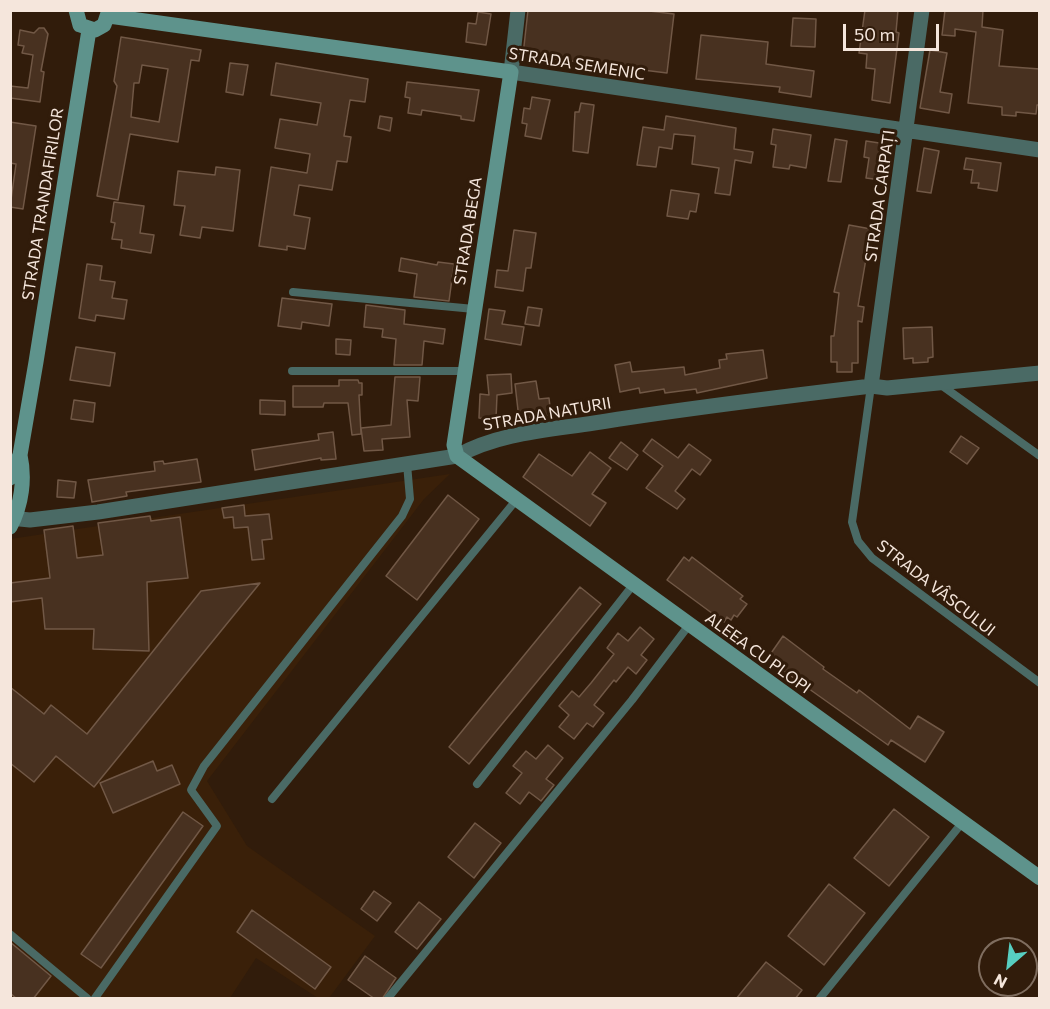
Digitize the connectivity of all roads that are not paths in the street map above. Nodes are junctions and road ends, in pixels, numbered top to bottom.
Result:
1 (76, 10) edge
2 (518, 10) edge
3 (922, 10) edge
4 (109, 13) edge
5 (89, 30) junction
6 (510, 72) junction
7 (907, 132) junction
8 (1040, 150) edge
9 (293, 292) dead end
10 (474, 309) junction
11 (292, 371) dead end
12 (465, 371) junction
13 (1040, 373) edge
14 (940, 384) junction
15 (871, 386) junction
16 (20, 455) junction
17 (457, 456) junction
18 (1040, 456) edge
19 (407, 462) junction
20 (10, 478) edge
21 (517, 498) junction
22 (17, 521) edge
23 (10, 536) edge
24 (633, 585) junction
25 (689, 625) junction
26 (1040, 683) edge
27 (477, 784) dead end
28 (272, 799) dead end
29 (962, 823) junction
30 (1040, 878) edge
31 (10, 934) edge
32 (87, 999) edge
33 (95, 999) edge
34 (388, 999) edge
35 (820, 999) edge

1 - 5 street
2 - 6 street, STRADA BEGA
3 - 7 street, STRADA CARPAȚI
4 - 5 street
4 - 6 street, STRADA SEMENIC
5 - 16 street, STRADA TRANDAFIRILOR
6 - 7 street, STRADA SEMENIC
6 - 10 street, STRADA BEGA
7 - 8 street, STRADA SEMENIC
7 - 15 street, STRADA CARPAȚI
9 - 10 lane
10 - 12 street, STRADA BEGA
11 - 12 lane
12 - 17 street, STRADA BEGA
13 - 14 street, STRADA NATURII
14 - 15 street, STRADA NATURII
14 - 18 lane
15 - 17 street, STRADA NATURII
15 - 26 lane, STRADA VÂSCULUI
16 - 20 street, STRADA TRANDAFIRILOR
16 - 22 street, STRADA TRANDAFIRILOR
17 - 19 street, STRADA NATURII
17 - 21 street, ALEEA CU PLOPI
19 - 22 street, STRADA NATURII
19 - 33 lane
21 - 24 street, ALEEA CU PLOPI
21 - 28 lane
22 - 23 street
24 - 25 street, ALEEA CU PLOPI
24 - 27 lane
25 - 29 street, ALEEA CU PLOPI
25 - 34 lane
29 - 30 street, ALEEA CU PLOPI
29 - 35 lane
31 - 32 lane

